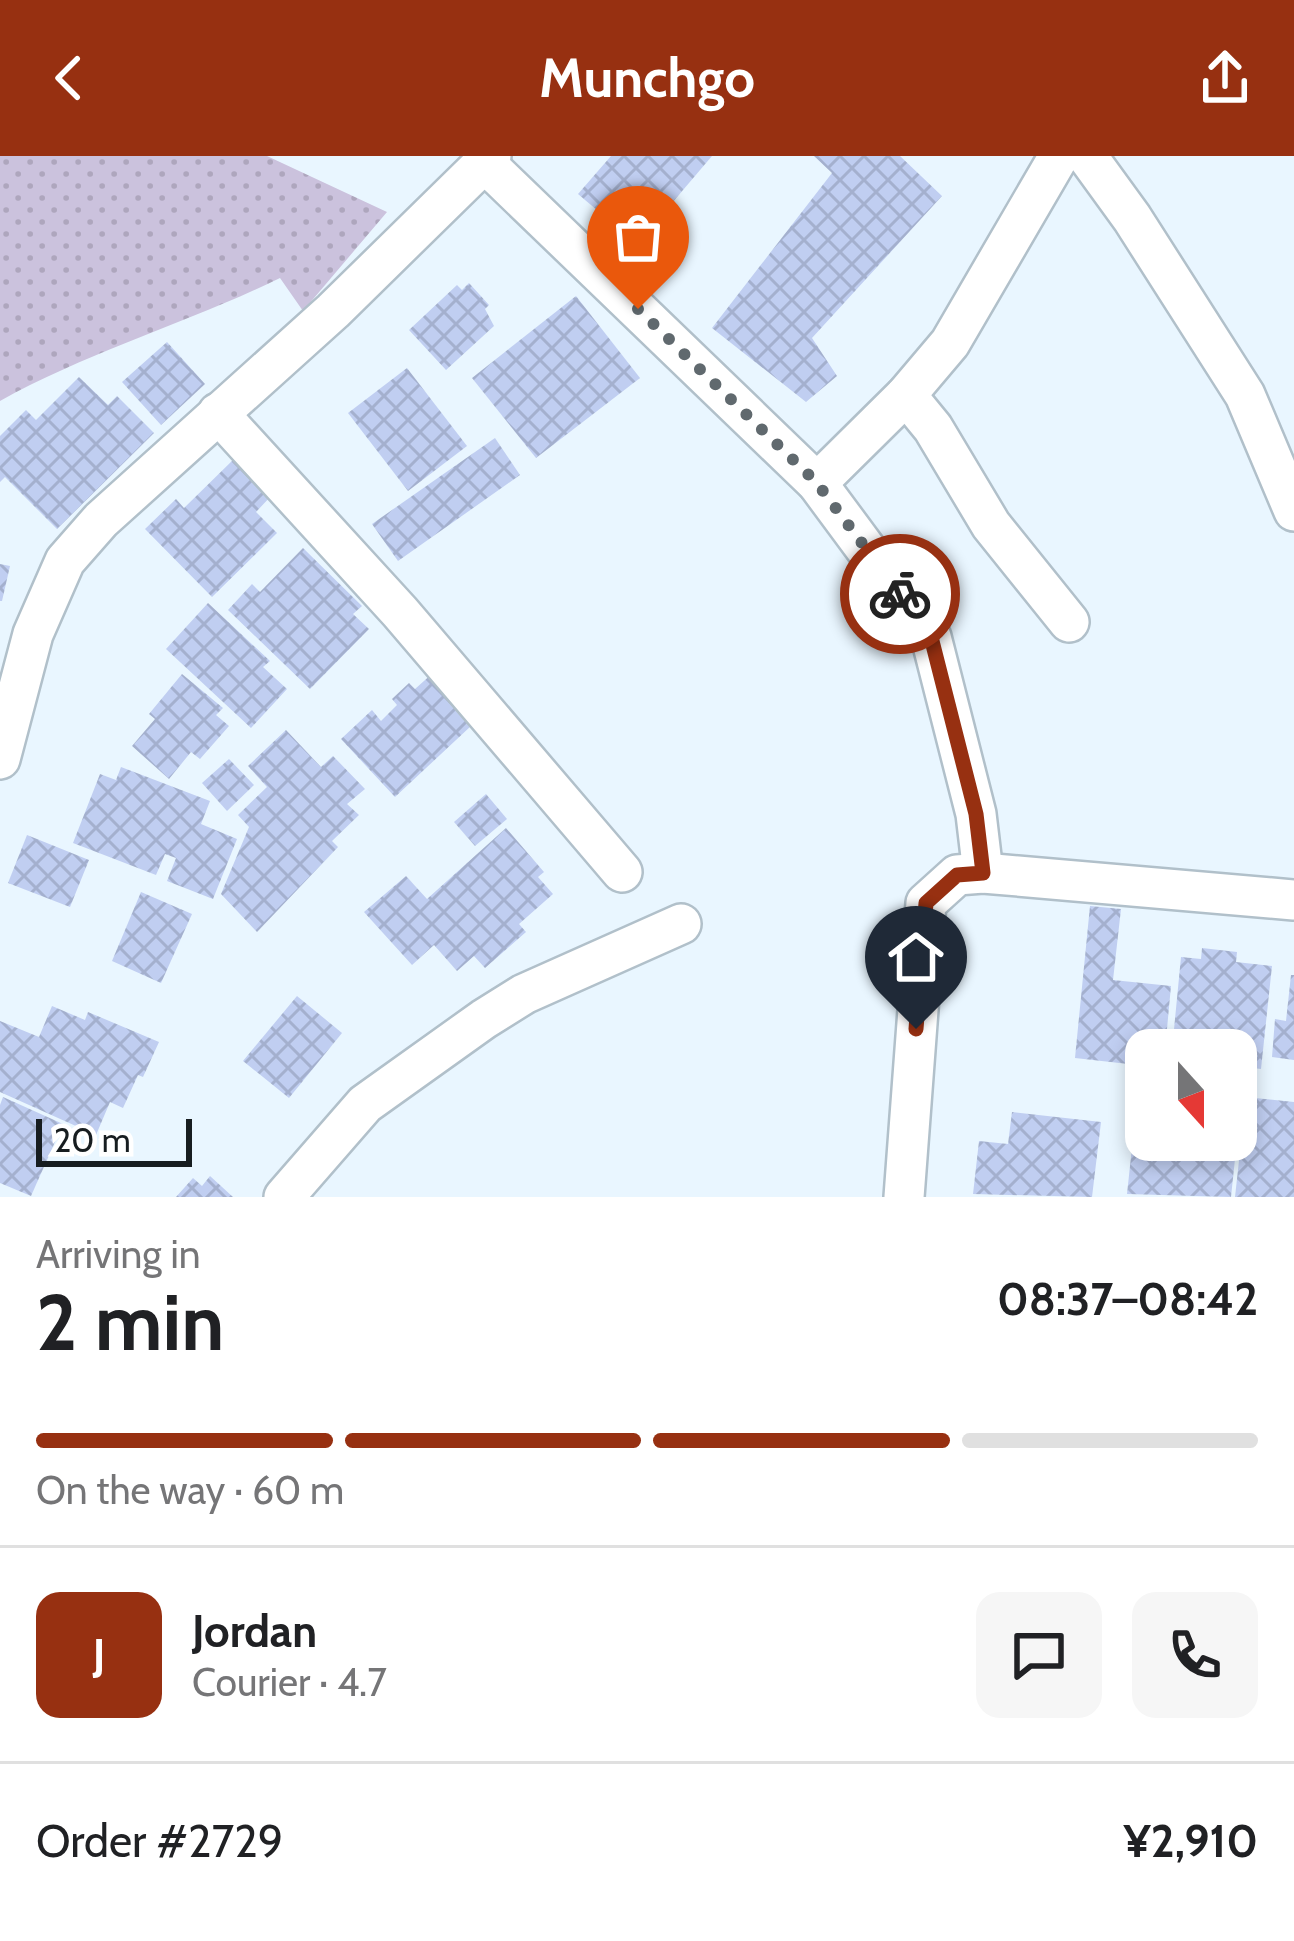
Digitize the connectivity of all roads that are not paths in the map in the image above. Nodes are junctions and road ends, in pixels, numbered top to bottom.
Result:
1 (1059, 156) edge
2 (1087, 156) edge
3 (488, 159) edge
4 (906, 395) junction
5 (218, 413) junction
6 (817, 483) junction
7 (1294, 511) edge
8 (1069, 622) dead end
9 (0, 759) edge
10 (622, 872) dead end
11 (983, 873) junction
12 (1294, 900) edge
13 (680, 924) dead end
14 (284, 1197) edge
15 (904, 1197) edge

1 - 4 street
2 - 7 street
3 - 5 street
3 - 6 street
4 - 6 street
4 - 8 street
5 - 9 street
5 - 10 street
6 - 11 street
11 - 12 street
11 - 15 street
13 - 14 street

